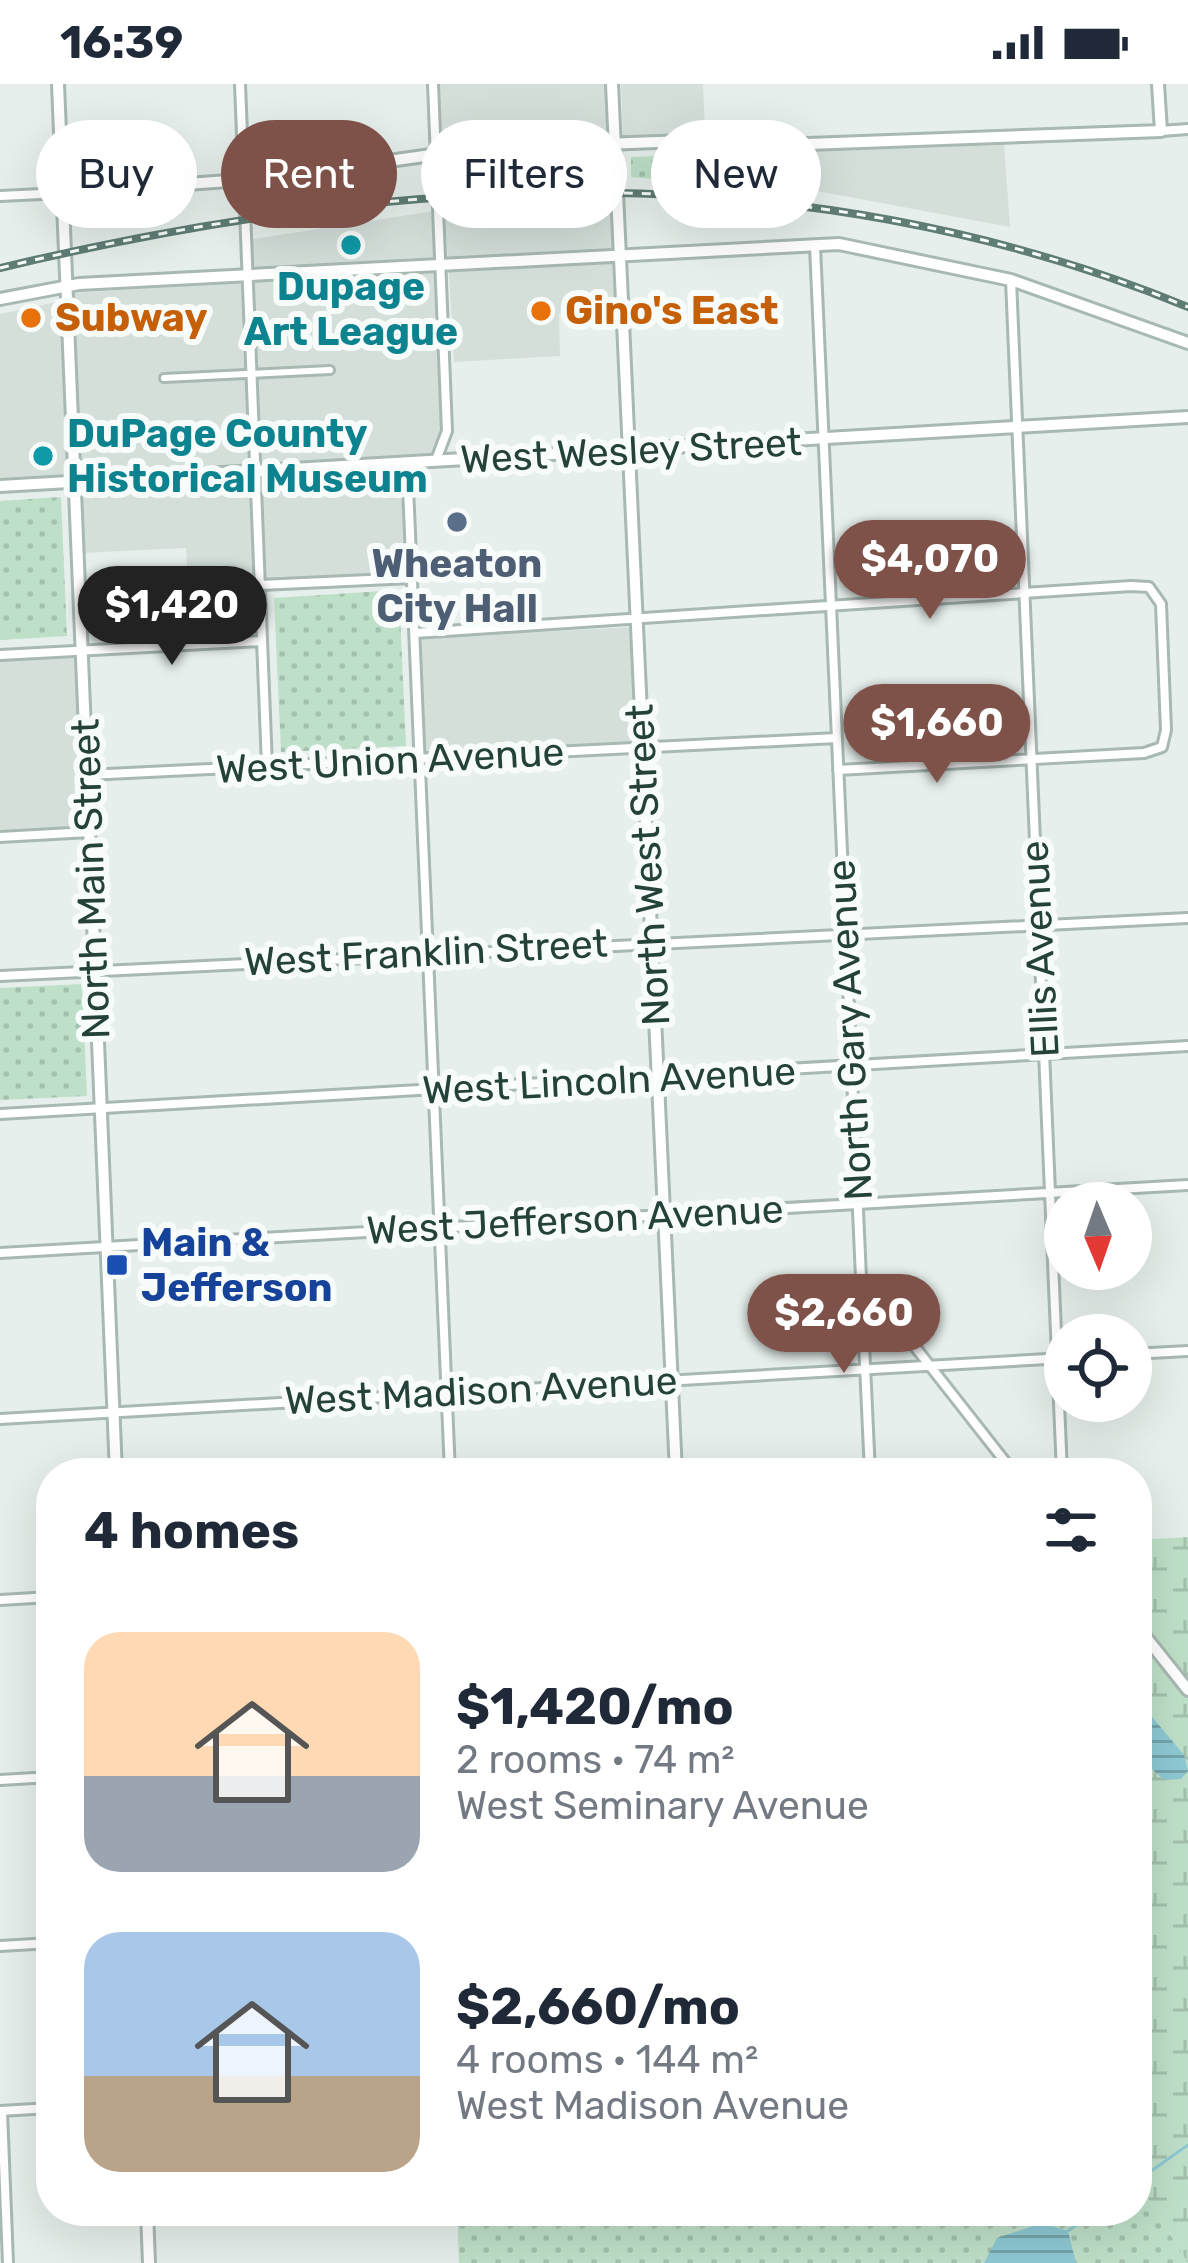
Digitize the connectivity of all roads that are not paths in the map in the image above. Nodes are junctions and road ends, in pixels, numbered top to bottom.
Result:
1 (58, 84) edge
2 (239, 84) edge
3 (433, 84) edge
4 (612, 84) edge
5 (1158, 84) edge
6 (59, 120) edge
7 (240, 120) edge
8 (435, 120) edge
9 (614, 120) edge
10 (1160, 130) junction
11 (1188, 130) edge
12 (627, 144) edge
13 (36, 194) edge
14 (0, 196) edge
15 (64, 228) edge
16 (244, 228) edge
17 (439, 228) edge
18 (619, 228) edge
19 (814, 246) junction
20 (621, 257) junction
21 (441, 268) junction
22 (247, 277) junction
23 (1011, 280) junction
24 (66, 286) junction
25 (0, 299) edge
26 (1188, 343) edge
27 (330, 370) dead end
28 (252, 374) junction
29 (164, 378) dead end
30 (1188, 417) edge
31 (1018, 428) junction
32 (823, 440) junction
33 (629, 451) junction
34 (436, 462) junction
35 (407, 463) junction
36 (256, 471) junction
37 (74, 482) junction
38 (0, 486) edge
39 (412, 578) junction
40 (260, 585) junction
41 (1025, 593) junction
42 (831, 607) junction
43 (637, 619) junction
44 (415, 633) junction
45 (262, 641) junction
46 (81, 650) junction
47 (0, 656) edge
48 (837, 738) junction
49 (643, 749) junction
50 (420, 758) junction
51 (1032, 759) junction
52 (267, 766) junction
53 (838, 770) junction
54 (87, 775) junction
55 (89, 832) junction
56 (0, 837) edge
57 (1188, 918) edge
58 (1039, 921) junction
59 (846, 932) junction
60 (652, 940) junction
61 (428, 954) junction
62 (95, 970) junction
63 (0, 976) edge
64 (1188, 1046) edge
65 (1045, 1054) junction
66 (852, 1066) junction
67 (658, 1078) junction
68 (434, 1092) junction
69 (101, 1108) junction
70 (0, 1114) edge
71 (1051, 1182) edge
72 (1188, 1185) edge
73 (1152, 1187) edge
74 (1044, 1193) edge
75 (859, 1204) junction
76 (664, 1215) junction
77 (440, 1228) junction
78 (106, 1247) junction
79 (0, 1252) edge
80 (861, 1278) junction
81 (1188, 1351) edge
82 (1152, 1353) edge
83 (1044, 1359) edge
84 (930, 1367) junction
85 (866, 1370) junction
86 (671, 1381) junction
87 (447, 1392) junction
88 (113, 1412) junction
89 (0, 1419) edge
90 (1062, 1422) edge
91 (115, 1458) edge
92 (449, 1458) edge
93 (675, 1458) edge
94 (869, 1458) edge
95 (1002, 1458) edge
96 (1062, 1458) edge
97 (36, 1598) edge
98 (0, 1600) edge
99 (1152, 1645) edge
100 (1188, 1690) edge
101 (36, 1778) edge
102 (0, 1780) edge
103 (36, 1944) edge
104 (0, 1946) edge
105 (36, 2109) edge
106 (1, 2111) edge
107 (148, 2226) edge
108 (8, 2263) edge
109 (149, 2263) edge

1 - 6 street, North Main Street
2 - 7 street
3 - 8 street
4 - 9 street, North West Street
5 - 10 street
10 - 11 street
10 - 12 street
13 - 14 street
15 - 24 street, North Main Street
16 - 22 street
17 - 21 street
18 - 20 street, North West Street
19 - 20 street
19 - 23 street
19 - 32 street, North Gary Avenue
20 - 21 street
20 - 33 street, North West Street
21 - 22 street
21 - 34 street
22 - 24 street
22 - 28 street
23 - 26 street
23 - 31 street, Ellis Avenue
24 - 25 street
24 - 37 street, North Main Street
27 - 28 street
28 - 29 street
28 - 36 street
30 - 31 street, West Wesley Street
31 - 32 street, West Wesley Street
31 - 41 street, Ellis Avenue
32 - 33 street, West Wesley Street
32 - 42 street, North Gary Avenue
33 - 34 street, West Wesley Street
33 - 43 street, North West Street
34 - 35 street, West Wesley Street
35 - 36 street, West Wesley Street
35 - 39 street
36 - 37 street, West Wesley Street
36 - 40 street
37 - 38 street, West Wesley Street
37 - 46 street, North Main Street
39 - 40 street
39 - 44 street
40 - 45 street
41 - 42 street
41 - 51 street, Ellis Avenue
41 - 51 street
42 - 43 street
42 - 48 street, North Gary Avenue
43 - 44 street
43 - 49 street, North West Street
44 - 50 street
45 - 46 street
45 - 52 street
46 - 47 street
46 - 54 street, North Main Street
48 - 49 street, West Union Avenue
48 - 53 street, North Gary Avenue
49 - 50 street, West Union Avenue
49 - 60 street, North West Street
50 - 52 street, West Union Avenue
50 - 61 street
51 - 53 street
51 - 58 street, Ellis Avenue
52 - 54 street, West Union Avenue
53 - 59 street, North Gary Avenue
54 - 55 street, North Main Street
55 - 56 street
55 - 62 street, North Main Street
57 - 58 street, West Franklin Street
58 - 59 street, West Franklin Street
58 - 65 street, Ellis Avenue
59 - 60 street, West Franklin Street
59 - 66 street, North Gary Avenue
60 - 61 street, West Franklin Street
60 - 67 street, North West Street
61 - 62 street, West Franklin Street
61 - 68 street
62 - 63 street, West Franklin Street
62 - 69 street, North Main Street
64 - 65 street, West Lincoln Avenue
65 - 66 street, West Lincoln Avenue
65 - 71 street, Ellis Avenue
66 - 67 street, West Lincoln Avenue
66 - 75 street, North Gary Avenue
67 - 68 street, West Lincoln Avenue
67 - 76 street, North West Street
68 - 69 street, West Lincoln Avenue
68 - 77 street
69 - 70 street, West Lincoln Avenue
69 - 78 street, North Main Street
72 - 73 street, West Jefferson Avenue
74 - 75 street, West Jefferson Avenue
75 - 76 street, West Jefferson Avenue
75 - 80 street, North Gary Avenue
76 - 77 street, West Jefferson Avenue
76 - 86 street, North West Street
77 - 78 street, West Jefferson Avenue
77 - 87 street
78 - 79 street, West Jefferson Avenue
78 - 88 street, North Main Street
80 - 84 street
80 - 85 street, North Gary Avenue
81 - 82 street
83 - 84 street, West Madison Avenue
84 - 85 street, West Madison Avenue
84 - 95 street
85 - 86 street, West Madison Avenue
85 - 94 street, North Gary Avenue
86 - 87 street, West Madison Avenue
86 - 93 street, North West Street
87 - 88 street, West Madison Avenue
87 - 92 street
88 - 89 street, West Madison Avenue
88 - 91 street, North Main Street
90 - 96 street, Ellis Avenue
97 - 98 street
99 - 100 street
101 - 102 street
103 - 104 street
105 - 106 street
106 - 108 street
107 - 109 street

